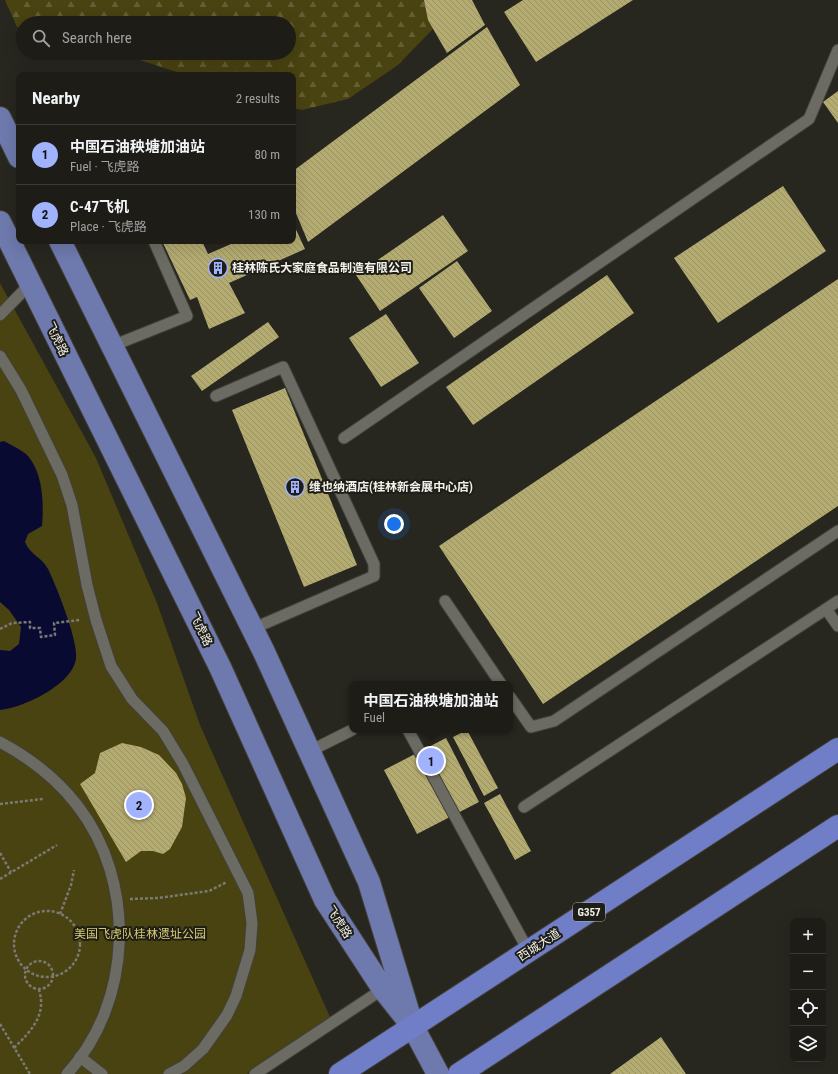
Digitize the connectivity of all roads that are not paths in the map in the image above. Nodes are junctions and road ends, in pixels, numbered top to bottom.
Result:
1 (838, 50) edge
2 (0, 118) edge
3 (16, 150) edge
4 (0, 222) edge
5 (61, 244) edge
6 (155, 244) edge
7 (30, 284) junction
8 (0, 315) edge
9 (112, 346) junction
10 (0, 356) edge
11 (216, 396) dead end
12 (344, 438) dead end
13 (838, 531) edge
14 (445, 601) dead end
15 (838, 601) edge
16 (826, 609) junction
17 (838, 626) edge
18 (252, 629) junction
19 (499, 681) edge
20 (513, 701) edge
21 (349, 732) edge
22 (410, 733) edge
23 (0, 742) edge
24 (838, 749) edge
25 (310, 751) junction
26 (524, 807) dead end
27 (838, 826) edge
28 (529, 952) junction
29 (383, 989) junction
30 (413, 1027) junction
31 (80, 1057) junction
32 (67, 1074) edge
33 (102, 1074) edge
34 (169, 1074) edge
35 (255, 1074) edge
36 (340, 1074) edge
37 (438, 1074) edge
38 (459, 1074) edge

1 - 12 lane
2 - 3 main road
4 - 7 main road, 飞虎路
5 - 9 main road, 飞虎路
6 - 9 lane
7 - 8 lane
7 - 29 main road, 飞虎路
9 - 18 main road, 飞虎路
10 - 34 lane
11 - 18 lane
13 - 20 lane
14 - 19 lane
15 - 16 lane
16 - 17 lane
16 - 26 lane
18 - 25 main road, 飞虎路
21 - 25 lane
22 - 28 lane
23 - 31 lane
24 - 28 highway, 西城大道 / G357
25 - 30 main road, 飞虎路
27 - 38 highway
28 - 30 highway, 西城大道 / G357
29 - 30 main road, 飞虎路
29 - 35 lane
30 - 36 highway, 西城大道 / G357
30 - 37 main road, 飞虎路
31 - 32 lane
31 - 33 lane

